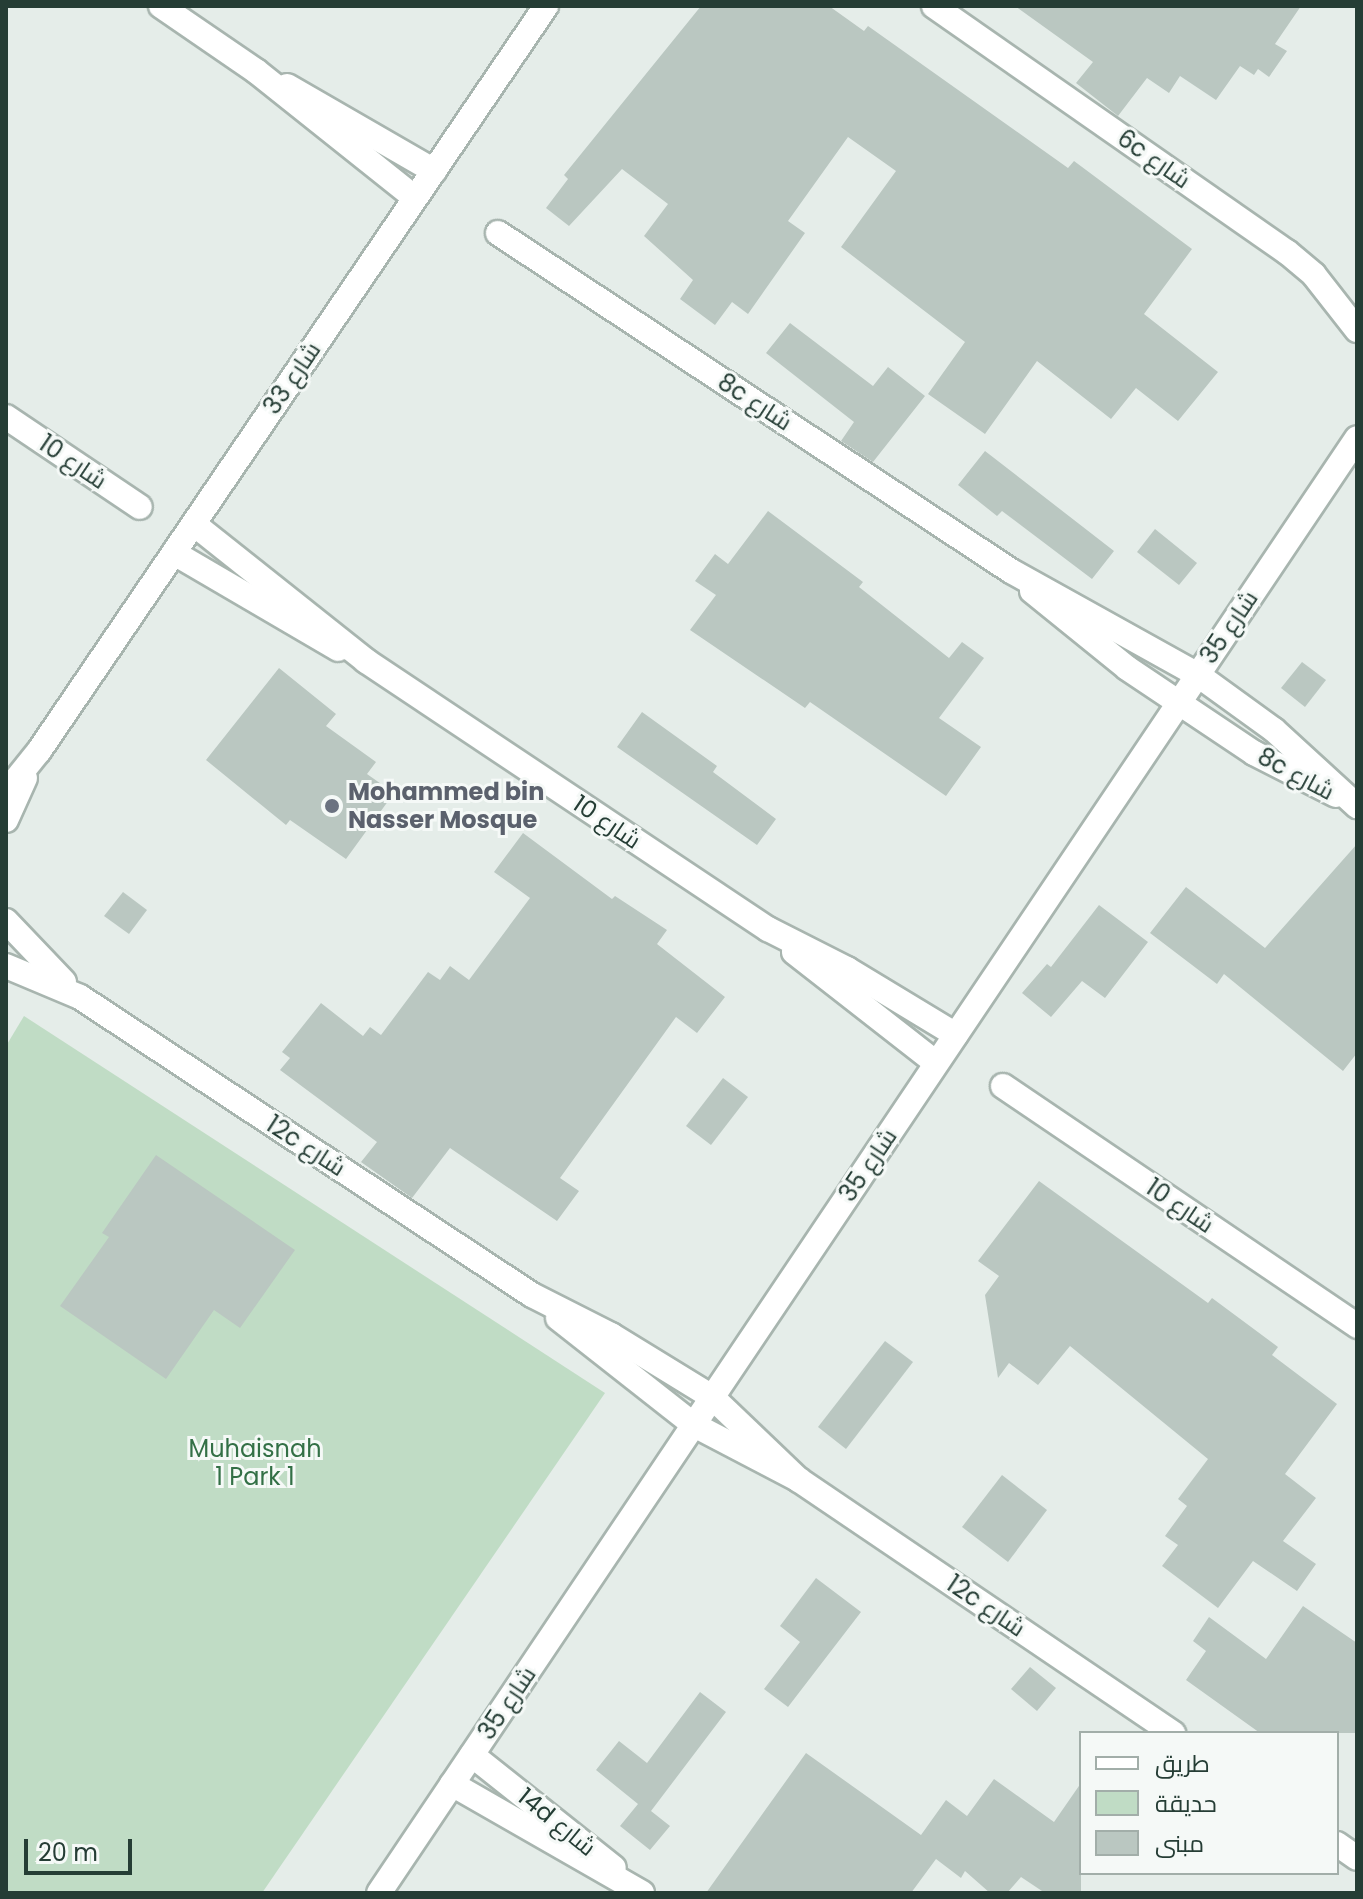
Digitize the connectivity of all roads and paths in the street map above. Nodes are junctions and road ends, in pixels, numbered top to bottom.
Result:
1 (161, 6) edge
2 (546, 6) edge
3 (934, 6) edge
4 (256, 71) junction
5 (434, 171) junction
6 (415, 198) junction
7 (498, 233) dead end
8 (1357, 330) edge
9 (6, 417) edge
10 (1357, 438) edge
11 (140, 507) dead end
12 (194, 524) junction
13 (174, 553) junction
14 (1011, 571) junction
15 (366, 661) junction
16 (1198, 675) junction
17 (1178, 703) junction
18 (39, 751) junction
19 (6, 792) edge
20 (1355, 804) edge
21 (6, 820) edge
22 (6, 921) edge
23 (768, 929) junction
24 (6, 966) edge
25 (80, 997) junction
26 (956, 1035) junction
27 (936, 1063) junction
28 (1003, 1086) dead end
29 (532, 1295) junction
30 (1357, 1326) edge
31 (712, 1397) junction
32 (694, 1425) junction
33 (799, 1480) junction
34 (1170, 1731) edge
35 (472, 1755) junction
36 (452, 1784) junction
37 (1339, 1845) edge
38 (1357, 1858) edge
39 (641, 1892) edge
40 (379, 1893) edge

1 - 4 street
2 - 5 street, شارع 33
3 - 8 street, 6c شارع
4 - 5 street
4 - 6 street
5 - 6 street, شارع 33
6 - 12 street, شارع 33
7 - 14 street, 8c شارع
9 - 11 street, شارع 10
10 - 16 street, شارع 35
12 - 13 street, شارع 33
12 - 15 street, شارع 10
13 - 15 street, شارع 10
13 - 18 street, شارع 33
14 - 16 street, 8c شارع
14 - 17 street, 8c شارع
15 - 23 street, شارع 10
16 - 17 street, شارع 35
16 - 20 street, 8c شارع
17 - 20 street, 8c شارع
17 - 26 street, شارع 35
18 - 19 street, شارع 33
18 - 21 street, شارع 33
22 - 25 street, 12c شارع
23 - 26 street, شارع 10
23 - 27 street, شارع 10
24 - 25 street, 12c شارع
25 - 29 street, 12c شارع
26 - 27 street, شارع 35
27 - 31 street, شارع 35
28 - 30 street, شارع 10
29 - 31 street, 12c شارع
29 - 32 street, 12c شارع
31 - 32 street, شارع 35
31 - 33 street, 12c شارع
32 - 33 street, 12c شارع
32 - 35 street, شارع 35
33 - 34 street, 12c شارع
35 - 36 street, شارع 35
35 - 39 street, 14d شارع
36 - 39 street, 14d شارع
36 - 40 street, شارع 35
37 - 38 street

